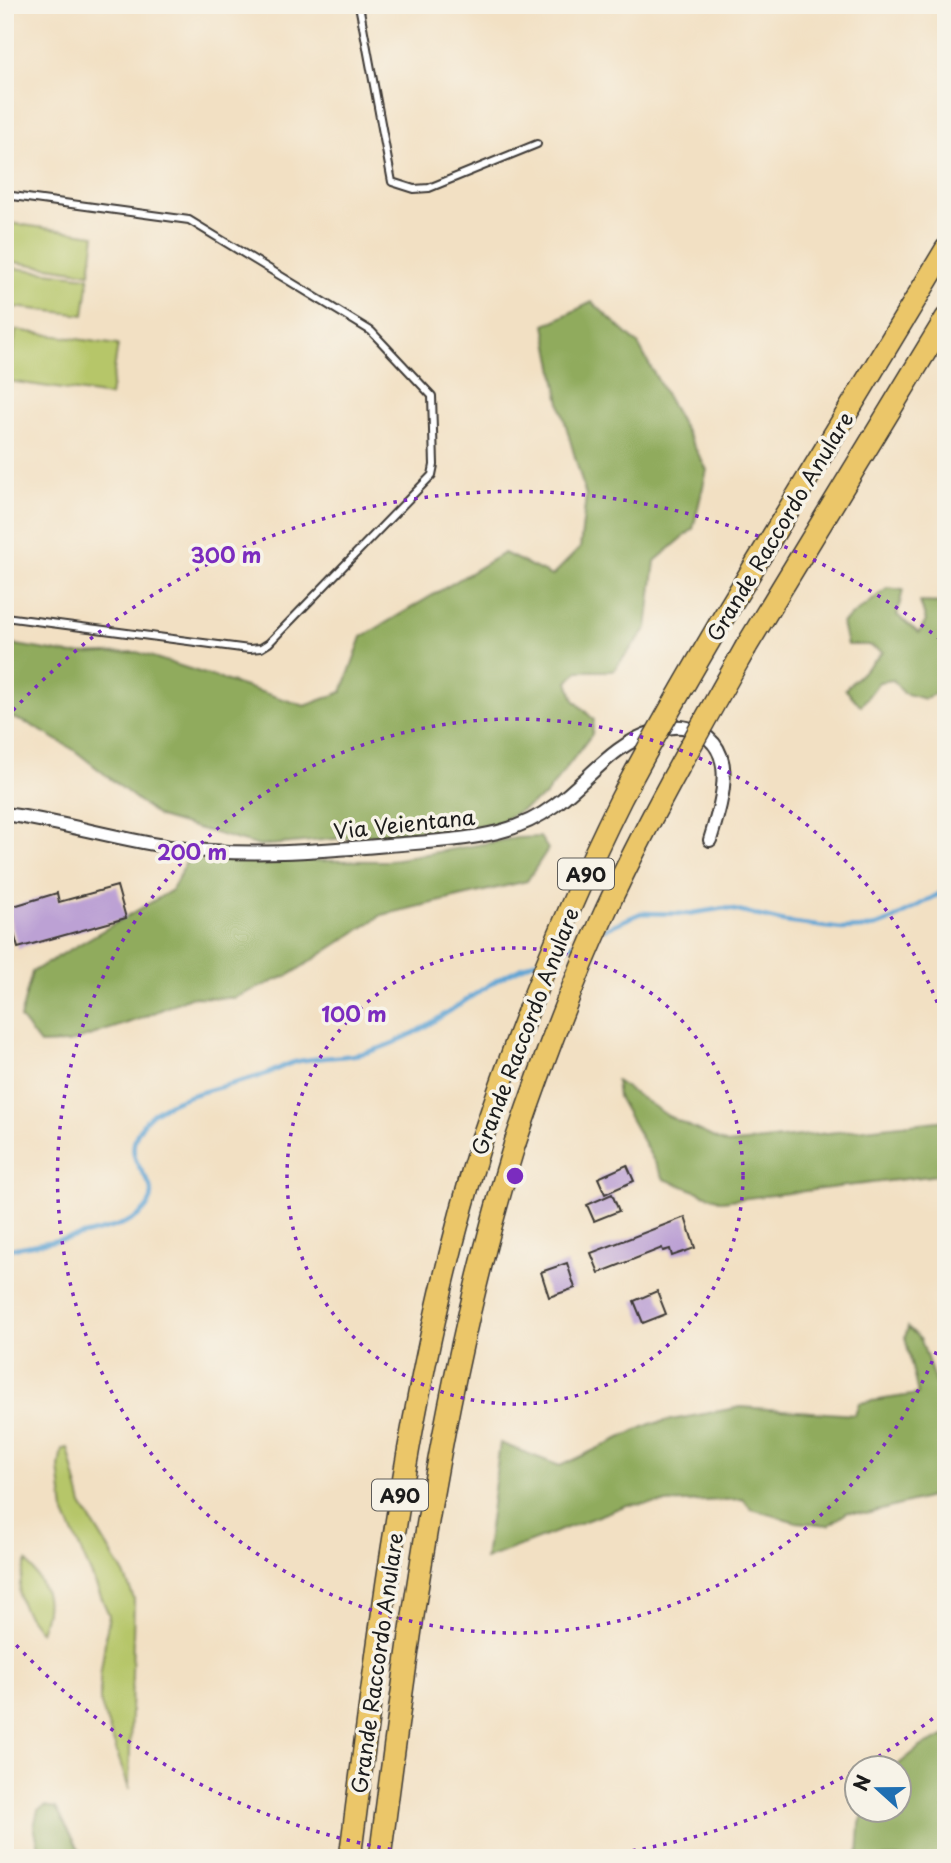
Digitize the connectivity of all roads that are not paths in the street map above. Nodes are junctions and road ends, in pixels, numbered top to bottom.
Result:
1 (359, 5) edge
2 (537, 144) dead end
3 (5, 195) edge
4 (946, 249) edge
5 (946, 318) edge
6 (5, 617) edge
7 (5, 814) edge
8 (710, 840) dead end
9 (350, 1858) edge
10 (380, 1858) edge

1 - 2 lane
3 - 6 lane
4 - 9 highway, Grande Raccordo Anulare / A90, bridge
5 - 10 highway, Grande Raccordo Anulare / A90, bridge
7 - 8 street, Via Veientana

